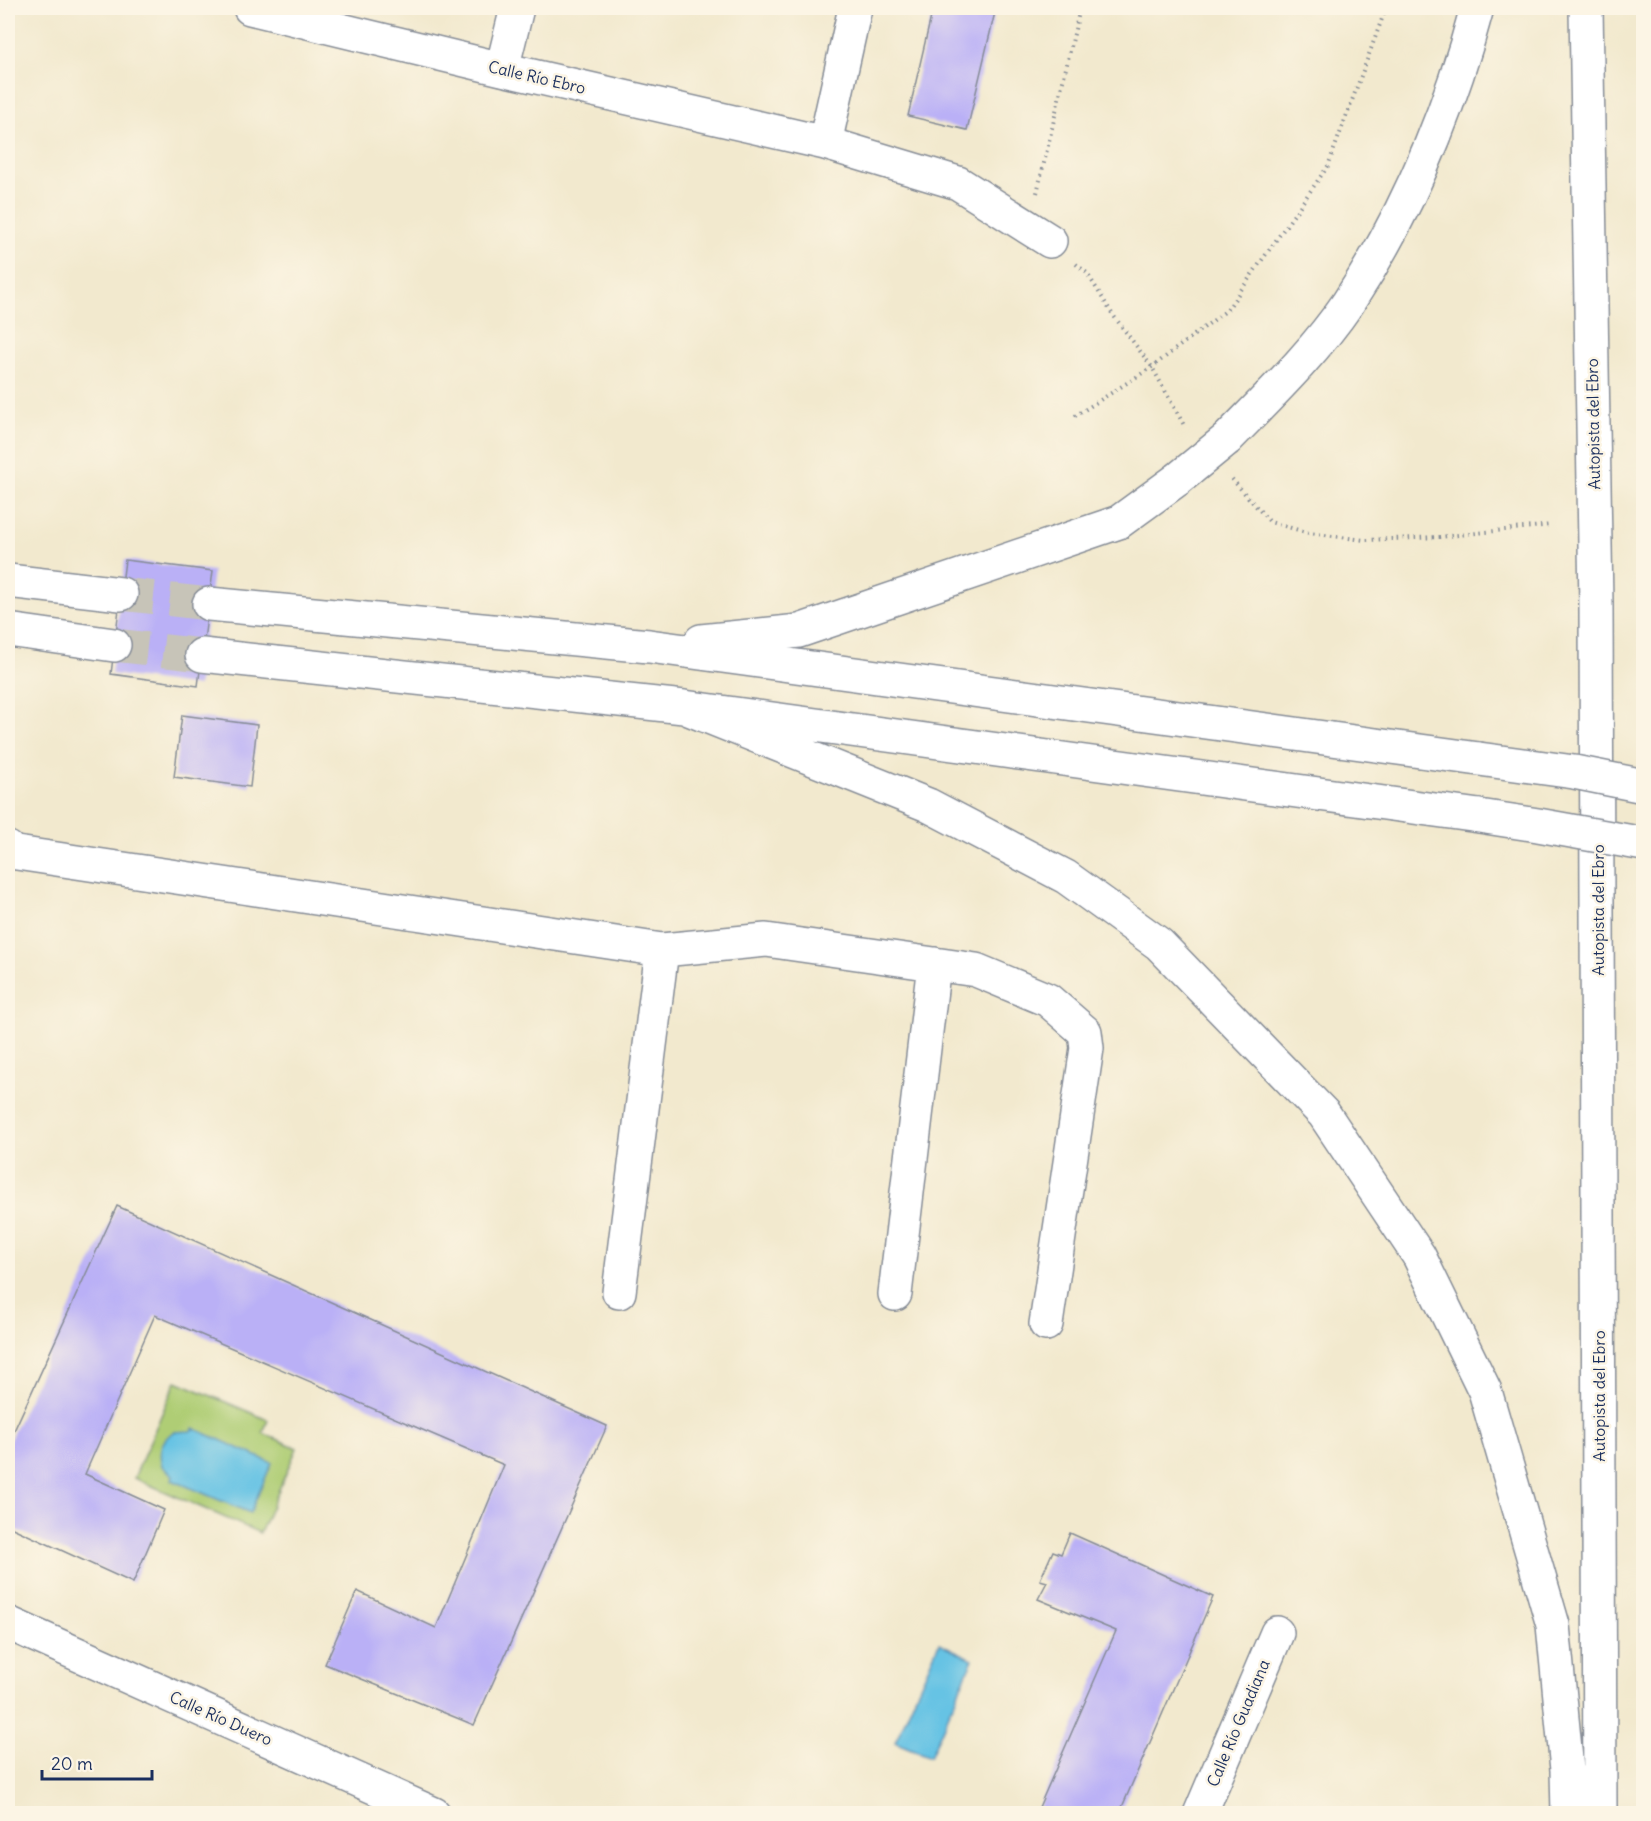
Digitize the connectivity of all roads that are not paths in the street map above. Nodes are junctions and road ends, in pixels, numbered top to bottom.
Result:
1 (250, 8) edge
2 (517, 8) edge
3 (855, 8) edge
4 (1477, 8) edge
5 (1586, 8) edge
6 (502, 69) junction
7 (825, 143) junction
8 (1039, 235) road end
9 (8, 581) edge
10 (121, 594) tunnel mouth
11 (209, 604) tunnel mouth
12 (8, 630) edge
13 (114, 645) tunnel mouth
14 (649, 646) junction
15 (202, 656) tunnel mouth
16 (684, 707) junction
17 (1644, 786) edge
18 (1644, 844) edge
19 (8, 848) edge
20 (662, 950) junction
21 (934, 964) junction
22 (619, 1292) dead end
23 (895, 1294) dead end
24 (1046, 1324) dead end
25 (8, 1623) edge
26 (1276, 1633) dead end
27 (434, 1814) edge
28 (1200, 1814) edge
29 (1568, 1814) edge
30 (1600, 1814) edge

1 - 6 main road, Calle Río Ebro
2 - 6 main road
3 - 7 main road
4 - 14 main road, bridge
5 - 30 main road, Autopista del Ebro
6 - 7 main road, Calle Río Ebro
7 - 8 main road, Calle Río Ebro
9 - 10 main road
11 - 14 main road
12 - 13 main road
14 - 17 main road, bridge
15 - 16 main road
16 - 18 main road, bridge
16 - 29 main road
19 - 20 main road
20 - 21 main road
20 - 22 main road
21 - 23 main road
21 - 24 main road
25 - 27 main road, Calle Río Duero
26 - 28 main road, Calle Río Guadiana

